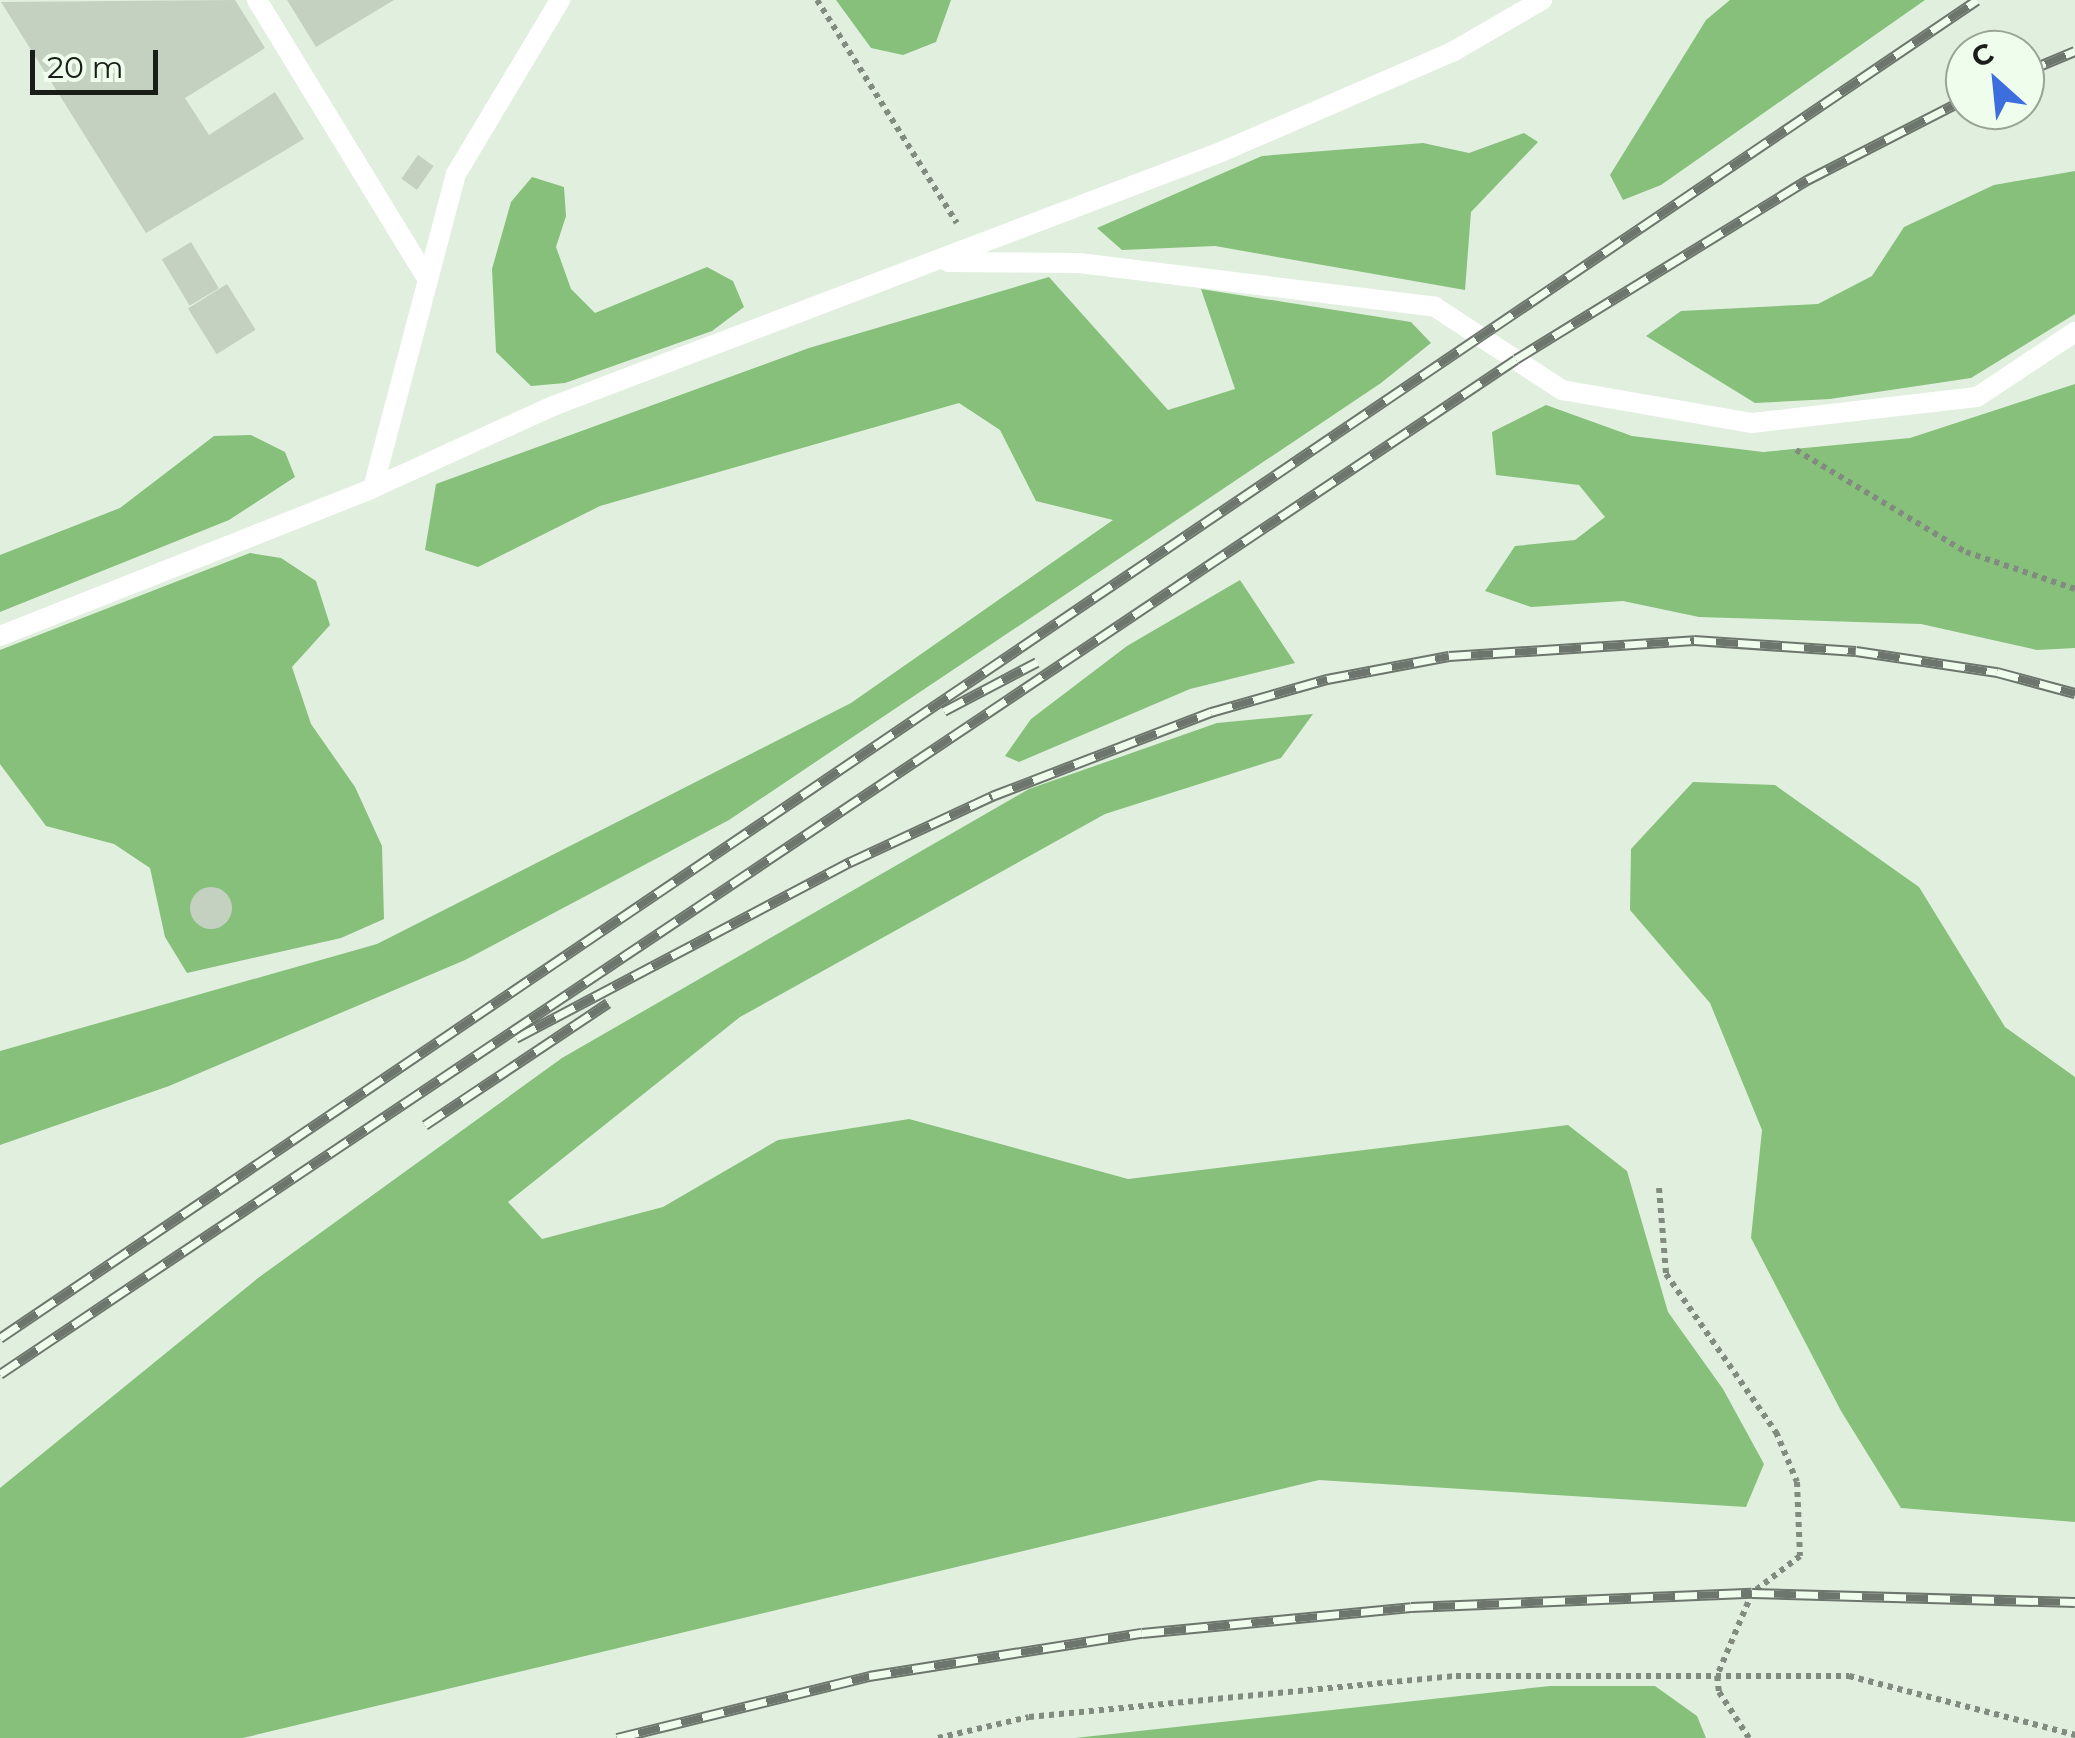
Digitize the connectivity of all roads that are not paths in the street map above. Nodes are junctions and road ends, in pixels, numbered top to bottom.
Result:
1 (256, 0) edge
2 (560, 0) edge
3 (1542, 0) edge
4 (936, 262) junction
5 (426, 274) junction
6 (2075, 332) edge
7 (373, 488) junction
8 (0, 636) edge

1 - 5 lane
2 - 5 lane
3 - 4 lane
4 - 6 lane
4 - 7 lane
5 - 7 lane
7 - 8 lane

